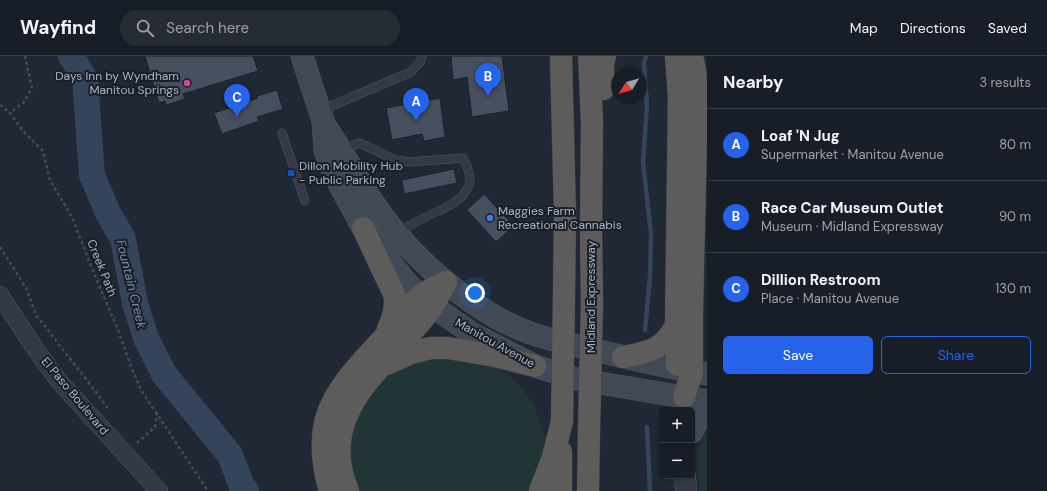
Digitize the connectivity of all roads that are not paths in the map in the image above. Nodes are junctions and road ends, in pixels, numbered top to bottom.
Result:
1 (302, 56) edge
2 (422, 56) edge
3 (561, 56) edge
4 (589, 56) edge
5 (605, 56) edge
6 (676, 56) edge
7 (692, 56) edge
8 (323, 121) junction
9 (282, 134) dead end
10 (342, 150) junction
11 (305, 201) dead end
12 (363, 228) junction
13 (591, 232) junction
14 (396, 233) junction
15 (446, 282) junction
16 (427, 301) junction
17 (2, 305) edge
18 (692, 310) junction
19 (676, 325) junction
20 (384, 338) junction
21 (622, 356) junction
22 (707, 356) edge
23 (535, 366) junction
24 (380, 367) junction
25 (692, 372) edge
26 (633, 389) junction
27 (707, 401) edge
28 (684, 404) edge
29 (659, 407) edge
30 (707, 411) edge
31 (562, 421) junction
32 (695, 426) edge
33 (686, 479) edge
34 (159, 491) edge
35 (330, 491) edge
36 (348, 491) edge
37 (540, 491) edge
38 (561, 491) edge
39 (588, 491) edge
40 (686, 491) edge

1 - 8 main road, Manitou Avenue
2 - 8 lane
3 - 31 highway, bridge
4 - 13 highway, Midland Expressway
5 - 13 highway
6 - 19 highway
7 - 18 highway
8 - 10 main road, Manitou Avenue
8 - 12 main road, Manitou Avenue
9 - 11 lane
10 - 14 main road, Manitou Avenue
10 - 14 lane
12 - 16 main road, Manitou Avenue
12 - 20 highway
13 - 39 highway, Midland Expressway, bridge
14 - 15 main road, Manitou Avenue
15 - 16 highway
15 - 21 main road, Manitou Avenue
16 - 20 highway
16 - 23 main road, Manitou Avenue
16 - 24 highway
17 - 34 street, El Paso Boulevard
18 - 22 highway
18 - 25 highway
19 - 21 highway
19 - 25 highway
20 - 35 highway
21 - 25 main road, Manitou Avenue
23 - 24 highway
23 - 26 main road, Manitou Avenue
24 - 36 highway
25 - 28 highway
26 - 28 main road, Manitou Avenue
26 - 29 main road
27 - 28 main road, Manitou Avenue
30 - 32 main road
31 - 37 highway
31 - 38 highway
33 - 40 street

